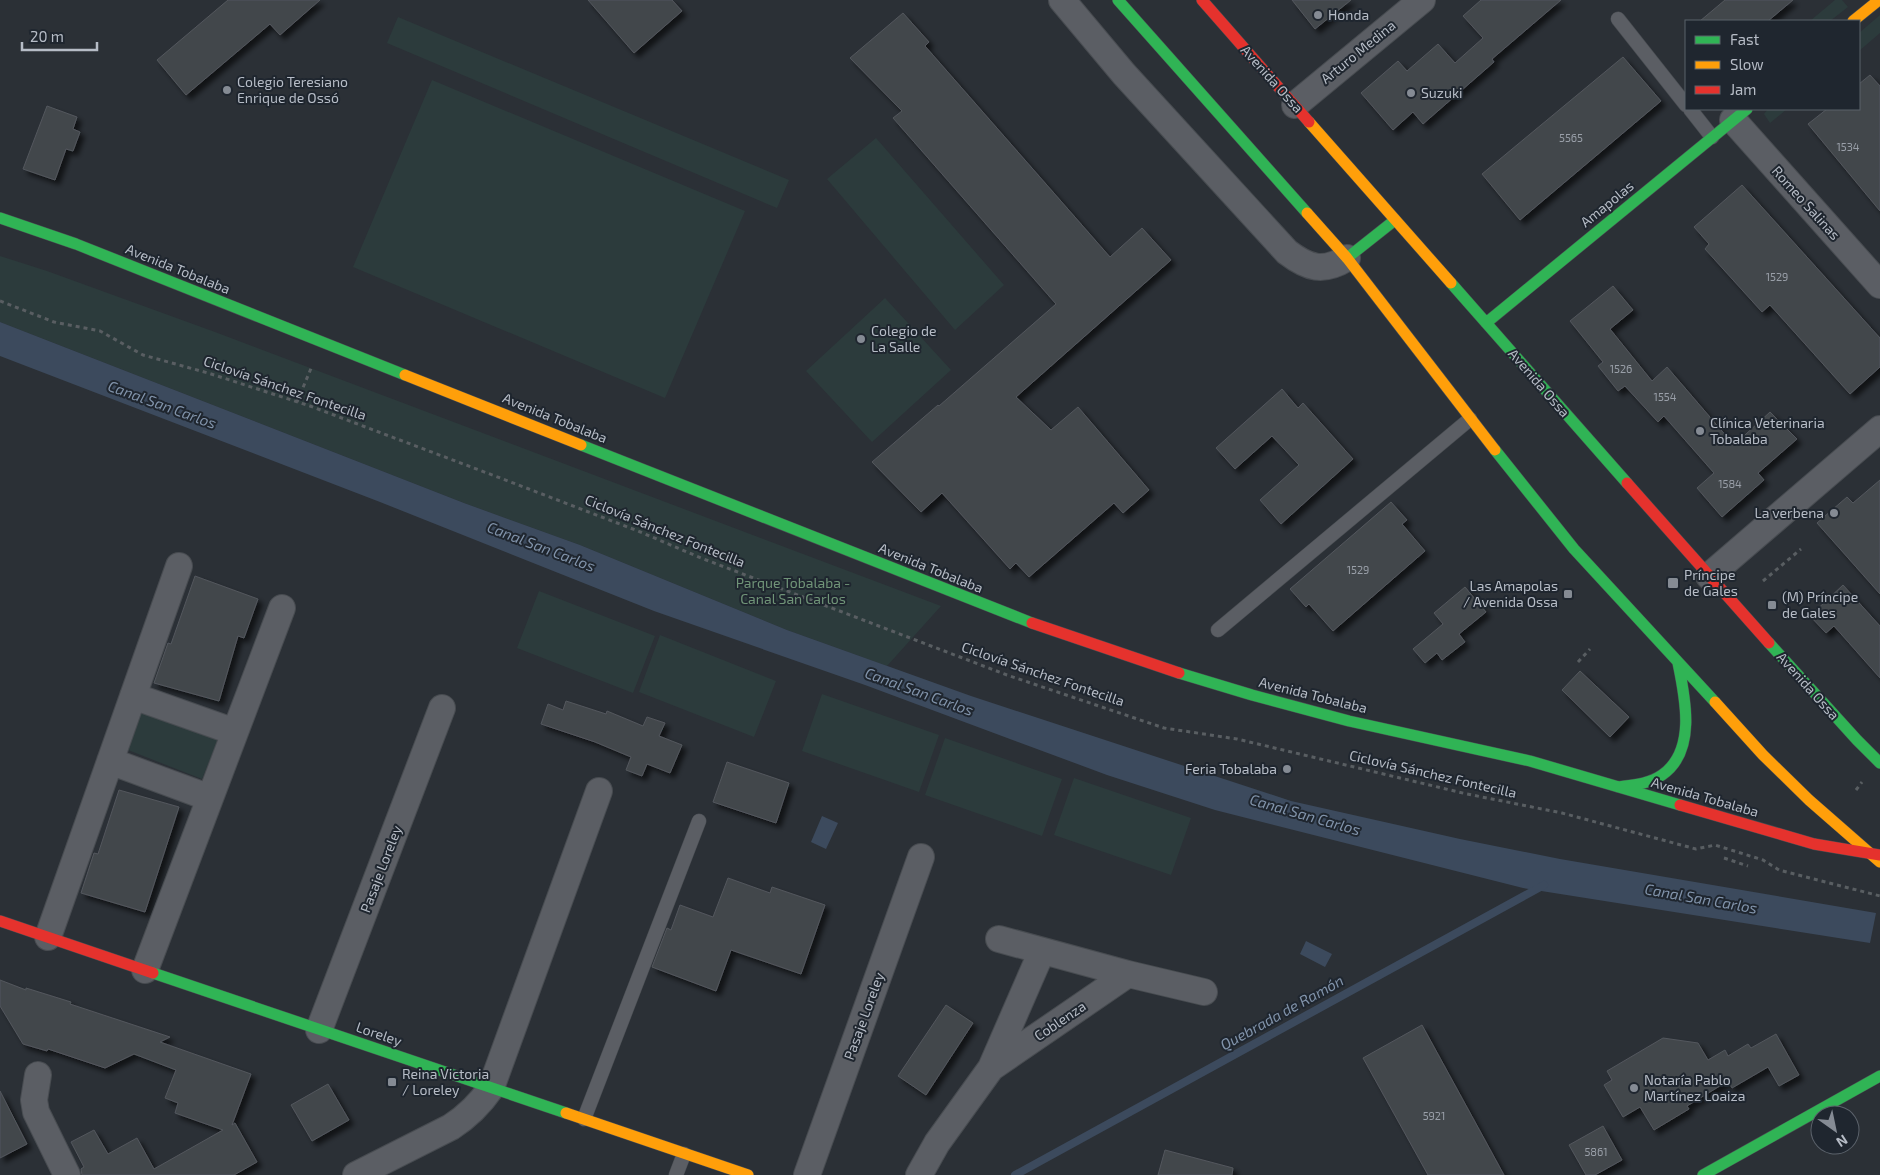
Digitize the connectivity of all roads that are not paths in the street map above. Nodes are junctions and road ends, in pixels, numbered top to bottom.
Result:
1 (1062, 0) edge
2 (1118, 0) edge
3 (1203, 0) edge
4 (1422, 0) edge
5 (1618, 19) dead end
6 (1685, 103) edge
7 (1295, 105) junction
8 (1691, 110) edge
9 (1740, 114) edge
10 (1712, 137) junction
11 (0, 218) edge
12 (1395, 220) junction
13 (1347, 258) junction
14 (1880, 285) edge
15 (1486, 323) junction
16 (1470, 420) junction
17 (1880, 430) edge
18 (179, 566) dead end
19 (1709, 576) junction
20 (282, 608) dead end
21 (1218, 630) dead end
22 (1678, 663) junction
23 (133, 696) junction
24 (442, 708) dead end
25 (235, 732) junction
26 (110, 761) junction
27 (1880, 763) edge
28 (1618, 787) junction
29 (599, 791) dead end
30 (210, 798) junction
31 (699, 821) dead end
32 (921, 857) dead end
33 (1877, 857) edge
34 (0, 921) edge
35 (48, 937) junction
36 (999, 939) dead end
37 (1042, 951) junction
38 (145, 970) junction
39 (1128, 974) junction
40 (1204, 992) dead end
41 (319, 1030) junction
42 (991, 1068) junction
43 (38, 1074) dead end
44 (1880, 1076) edge
45 (491, 1088) junction
46 (584, 1119) junction
47 (684, 1154) junction
48 (367, 1172) edge
49 (67, 1175) edge
50 (676, 1175) edge
51 (748, 1175) edge
52 (807, 1175) edge
53 (919, 1175) edge
54 (1703, 1175) edge

1 - 13 street
2 - 13 main road
3 - 7 main road, Avenida Ossa
4 - 7 street, Arturo Medina
5 - 6 lane
7 - 12 main road, Avenida Ossa
8 - 10 lane
9 - 10 main road, Amapolas
9 - 14 street, Romeo Salinas
10 - 15 main road, Amapolas
11 - 28 main road, Avenida Tobalaba
12 - 13 main road
12 - 15 main road, Avenida Ossa
13 - 16 main road
15 - 19 main road, Avenida Ossa
16 - 21 lane
16 - 22 main road
17 - 19 street
18 - 23 street
19 - 27 main road, Avenida Ossa
20 - 25 street
22 - 28 main road
22 - 33 main road
23 - 25 street
23 - 26 street
24 - 41 street, Pasaje Loreley
25 - 30 street
26 - 30 street
26 - 35 street
28 - 33 main road, Avenida Tobalaba
29 - 45 street
30 - 38 street
31 - 46 lane
32 - 52 street, Pasaje Loreley
34 - 35 main road, Loreley
35 - 38 main road, Loreley
36 - 37 street
37 - 39 street
37 - 42 street, Coblenza
38 - 41 main road, Loreley
39 - 40 street
39 - 42 street, Coblenza
41 - 45 main road, Loreley
42 - 53 street, Coblenza
43 - 49 street
44 - 54 main road
45 - 46 main road, Loreley
45 - 48 street
46 - 47 main road, Loreley
47 - 50 lane
47 - 51 main road, Loreley

